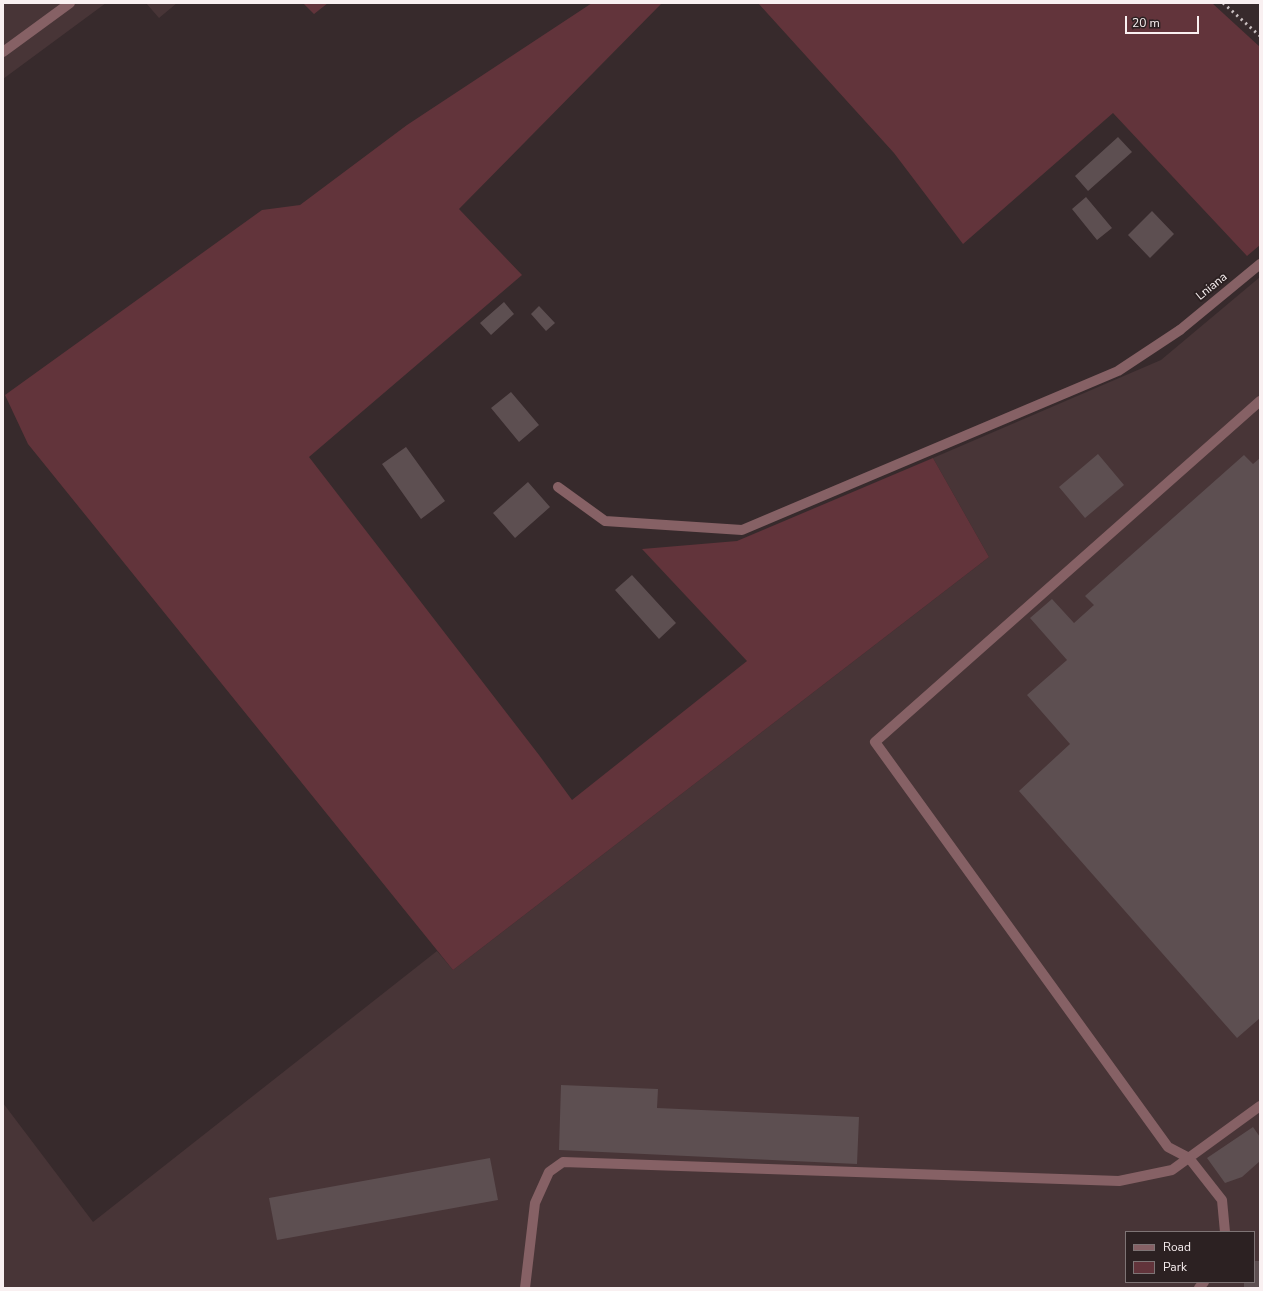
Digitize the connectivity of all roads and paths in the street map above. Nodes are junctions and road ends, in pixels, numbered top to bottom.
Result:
1 (70, 3) edge
2 (3, 52) edge
3 (1259, 268) edge
4 (1260, 401) edge
5 (558, 487) dead end
6 (1260, 1106) edge
7 (1189, 1158) junction
8 (1225, 1231) edge
9 (525, 1288) edge

1 - 2 street
3 - 5 street, Lniana
4 - 7 street
6 - 7 street
7 - 8 street
7 - 9 street

